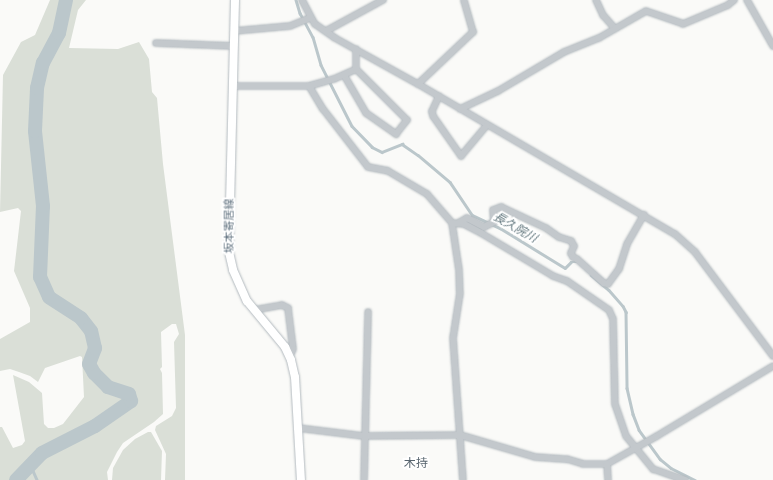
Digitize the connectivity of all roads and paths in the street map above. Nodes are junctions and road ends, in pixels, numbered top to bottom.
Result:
1 (235, 0) edge
2 (302, 0) edge
3 (383, 0) edge
4 (464, 0) edge
5 (596, 0) edge
6 (734, 0) edge
7 (746, 0) edge
8 (310, 19) junction
9 (615, 29) junction
10 (234, 31) junction
11 (326, 31) junction
12 (156, 43) dead end
13 (234, 46) junction
14 (773, 46) edge
15 (356, 49) junction
16 (356, 69) junction
17 (344, 75) junction
18 (418, 84) junction
19 (233, 86) junction
20 (309, 86) junction
21 (439, 96) junction
22 (460, 109) junction
23 (487, 125) junction
24 (644, 214) junction
25 (455, 223) junction
26 (254, 310) junction
27 (368, 312) dead end
28 (290, 356) junction
29 (773, 356) edge
30 (773, 366) edge
31 (298, 428) junction
32 (460, 435) junction
33 (364, 436) junction
34 (634, 448) junction
35 (607, 464) junction
36 (301, 480) edge
37 (364, 480) edge
38 (463, 480) edge
39 (608, 480) edge
40 (685, 480) edge

1 - 10 main road, 坂本寄居線
2 - 8 street
3 - 11 street
4 - 18 street
5 - 9 street
6 - 9 street
7 - 14 street
8 - 10 street
8 - 11 street
9 - 22 street
10 - 13 main road, 坂本寄居線
11 - 15 street
12 - 13 street
13 - 19 main road, 坂本寄居線
15 - 16 street
15 - 18 street
16 - 17 street
16 - 17 street
17 - 20 street
18 - 21 street
19 - 20 street
19 - 26 main road, 坂本寄居線
20 - 25 street
21 - 22 street
21 - 23 street
22 - 23 street
23 - 24 street
24 - 25 street
24 - 29 street
25 - 32 street
25 - 34 street
26 - 28 main road, 坂本寄居線
26 - 28 street
27 - 33 street
28 - 31 main road, 坂本寄居線
30 - 34 street
31 - 33 street
31 - 36 main road, 坂本寄居線
32 - 33 street
32 - 35 street
32 - 38 street
33 - 37 street
34 - 35 street
34 - 40 street
35 - 39 street

